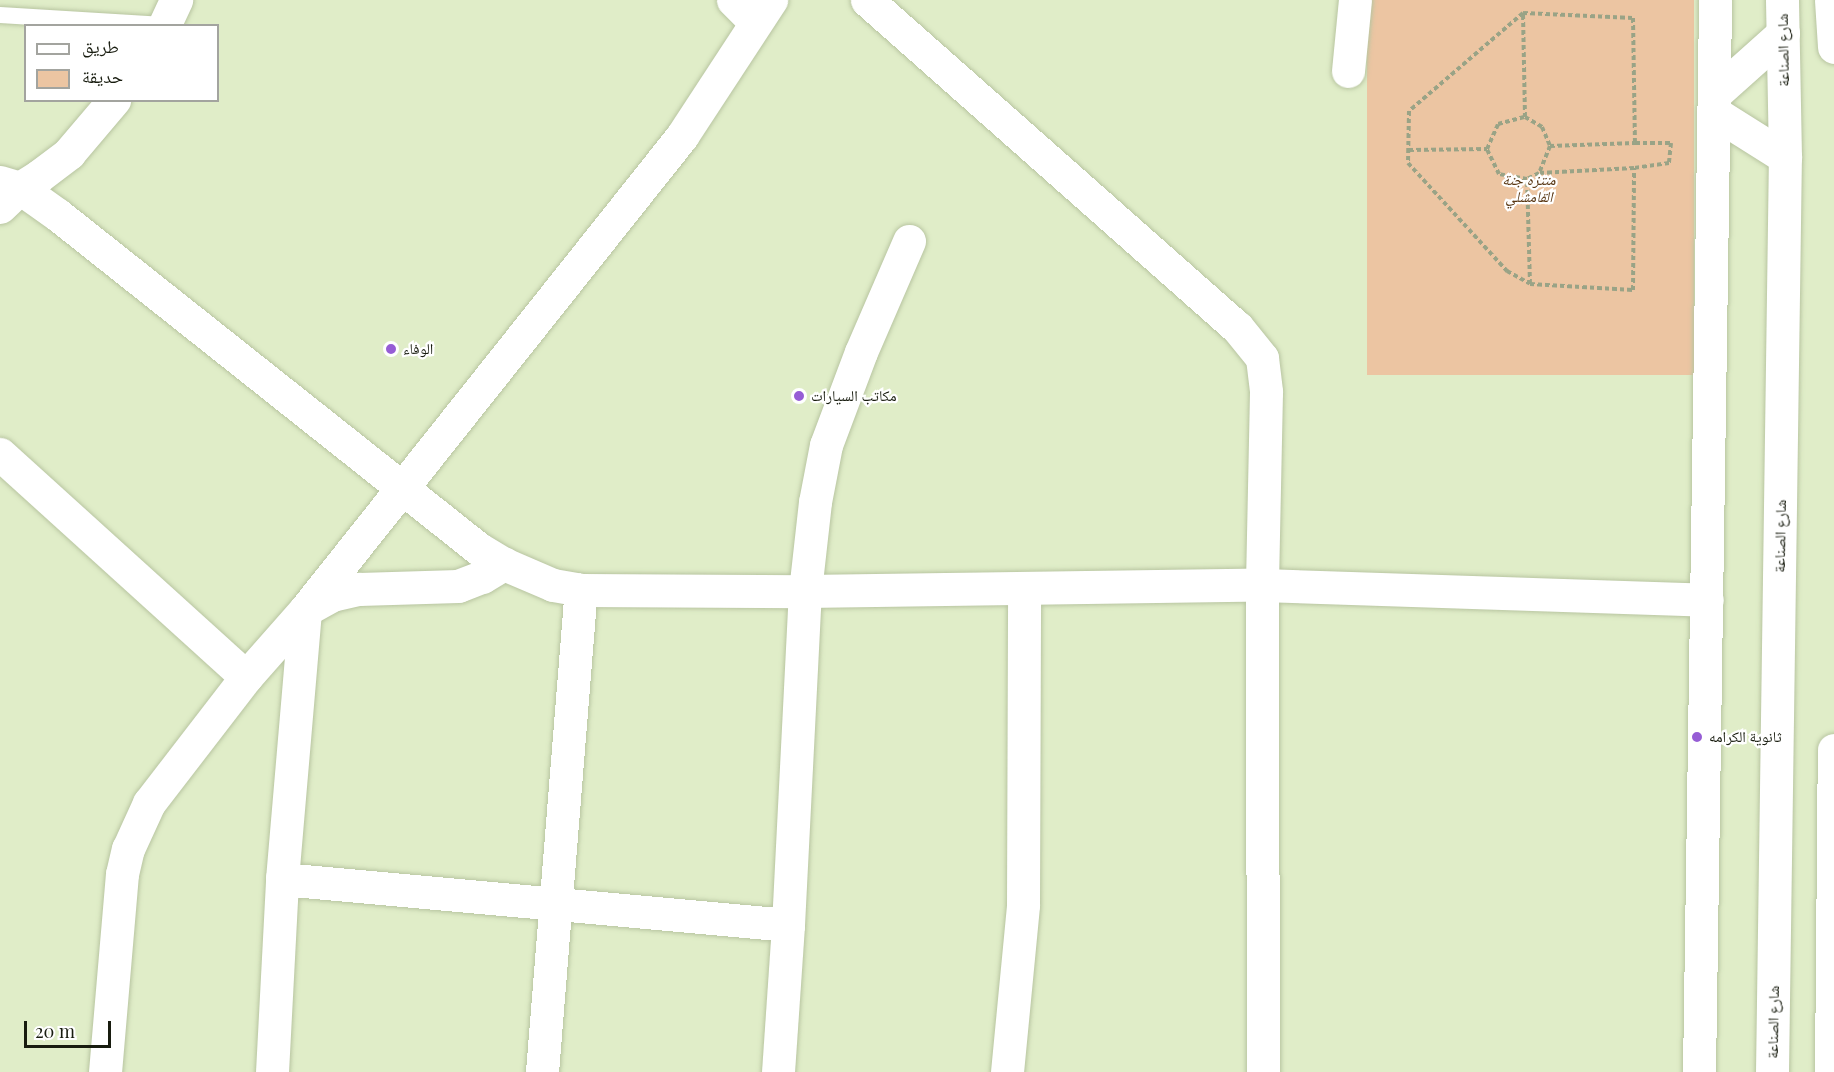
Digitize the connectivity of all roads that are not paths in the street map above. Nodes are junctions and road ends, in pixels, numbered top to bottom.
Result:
1 (867, 0) edge
2 (1355, 0) edge
3 (1715, 0) edge
4 (1782, 0) edge
5 (1831, 0) edge
6 (753, 7) edge
7 (0, 15) edge
8 (168, 17) edge
9 (1783, 33) junction
10 (1834, 47) edge
11 (1348, 71) dead end
12 (112, 102) edge
13 (1715, 103) junction
14 (1785, 157) junction
15 (7, 192) edge
16 (909, 241) dead end
17 (0, 454) edge
18 (403, 488) junction
19 (504, 564) junction
20 (1263, 585) junction
21 (581, 590) junction
22 (1024, 590) junction
23 (805, 591) junction
24 (1707, 600) junction
25 (305, 610) junction
26 (246, 677) junction
27 (1834, 750) edge
28 (282, 879) junction
29 (555, 904) junction
30 (788, 925) junction
31 (105, 1072) edge
32 (272, 1072) edge
33 (542, 1072) edge
34 (778, 1072) edge
35 (1008, 1072) edge
36 (1263, 1072) edge
37 (1699, 1072) edge
38 (1772, 1072) edge
39 (1831, 1072) edge

1 - 20 street
2 - 11 street
3 - 13 street
4 - 9 street, شارع الصناعة
5 - 10 street
6 - 18 street
7 - 8 lane
9 - 13 street
9 - 14 street, شارع الصناعة
12 - 15 street
13 - 14 street
13 - 24 street
14 - 38 street, شارع الصناعة
15 - 18 street
16 - 23 street
17 - 26 street
18 - 19 street
18 - 25 street
19 - 21 street
19 - 25 street
20 - 22 street
20 - 24 street
20 - 36 street
21 - 23 street
21 - 29 street
22 - 23 street
22 - 35 street
23 - 30 street
24 - 37 street
25 - 26 street
25 - 28 street
26 - 31 street
27 - 39 street
28 - 29 street
28 - 32 street
29 - 30 street
29 - 33 street
30 - 34 street

